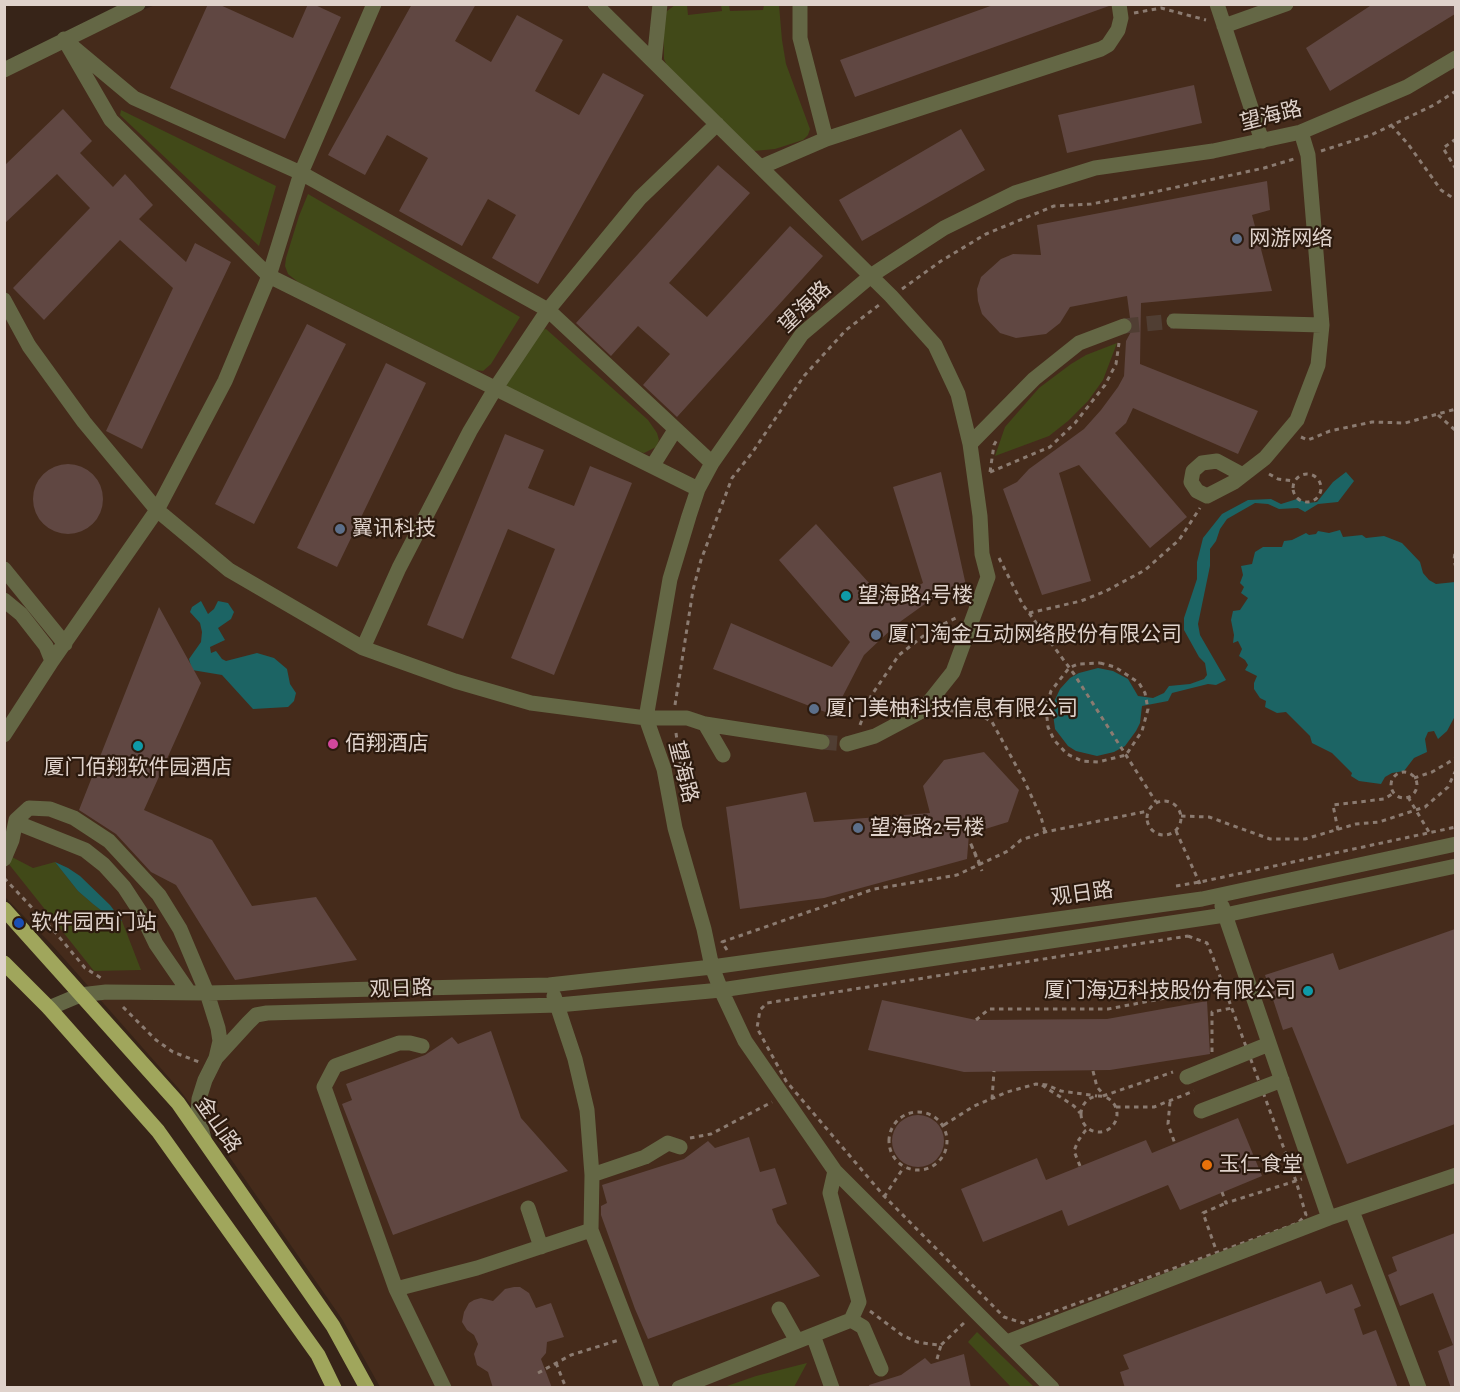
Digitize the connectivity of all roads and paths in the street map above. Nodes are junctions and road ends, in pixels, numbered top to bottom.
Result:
1 (138, 4) edge
2 (375, 4) edge
3 (595, 4) edge
4 (660, 4) edge
5 (800, 4) edge
6 (1217, 4) edge
7 (1286, 4) edge
8 (1120, 11) edge
9 (1224, 26) junction
10 (64, 39) junction
11 (1455, 58) edge
12 (654, 62) junction
13 (4, 70) edge
14 (1455, 91) edge
15 (717, 124) junction
16 (1391, 125) junction
17 (1301, 132) junction
18 (826, 139) junction
19 (1455, 140) edge
20 (1262, 141) junction
21 (1308, 155) junction
22 (761, 167) junction
23 (1455, 169) edge
24 (301, 173) junction
25 (1455, 200) edge
26 (872, 275) junction
27 (269, 276) junction
28 (891, 296) junction
29 (4, 300) edge
30 (548, 310) junction
31 (1174, 321) tunnel mouth
32 (1323, 325) junction
33 (1122, 332) joint
34 (495, 389) junction
35 (1455, 409) edge
36 (1437, 415) junction
37 (675, 430) junction
38 (1002, 430) dead end
39 (1289, 430) junction
40 (1455, 431) edge
41 (970, 444) junction
42 (712, 463) junction
43 (652, 465) junction
44 (1248, 471) junction
45 (990, 472) junction
46 (988, 479) dead end
47 (1295, 481) junction
48 (698, 489) junction
49 (1207, 496) junction
50 (157, 510) junction
51 (1455, 545) edge
52 (995, 559) dead end
53 (1455, 568) edge
54 (4, 569) edge
55 (4, 600) edge
56 (965, 613) dead end
57 (1029, 613) junction
58 (64, 644) junction
59 (363, 648) junction
60 (52, 661) junction
61 (1070, 669) junction
62 (939, 710) dead end
63 (646, 718) junction
64 (673, 719) junction
65 (705, 724) junction
66 (4, 735) edge
67 (822, 742) tunnel mouth
68 (850, 744) joint
69 (723, 754) dead end
70 (1126, 754) junction
71 (1455, 758) edge
72 (1455, 770) edge
73 (1414, 778) junction
74 (683, 785) dead end
75 (1394, 793) junction
76 (1408, 797) junction
77 (1156, 802) junction
78 (1148, 811) junction
79 (1415, 811) junction
80 (1182, 816) junction
81 (16, 820) junction
82 (1455, 827) edge
83 (1338, 830) junction
84 (1045, 832) junction
85 (1429, 832) junction
86 (1455, 844) edge
87 (4, 859) edge
88 (980, 864) junction
89 (1455, 866) edge
90 (981, 871) dead end
91 (1176, 886) dead end
92 (1218, 895) junction
93 (4, 909) edge
94 (1225, 915) junction
95 (719, 933) dead end
96 (722, 942) junction
97 (728, 951) dead end
98 (4, 963) edge
99 (712, 967) junction
100 (549, 985) junction
101 (1224, 987) junction
102 (721, 990) junction
103 (189, 992) junction
104 (207, 993) junction
105 (80, 995) junction
106 (558, 1005) junction
107 (49, 1008) junction
108 (1232, 1008) junction
109 (976, 1020) dead end
110 (1269, 1044) junction
111 (422, 1046) dead end
112 (1248, 1052) junction
113 (216, 1058) junction
114 (1212, 1058) dead end
115 (994, 1071) dead end
116 (1093, 1071) dead end
117 (1190, 1073) junction
118 (1282, 1080) junction
119 (1041, 1084) junction
120 (1261, 1088) junction
121 (782, 1096) junction
122 (1097, 1096) junction
123 (1104, 1096) junction
124 (992, 1099) junction
125 (1170, 1102) junction
126 (1116, 1107) junction
127 (1201, 1111) dead end
128 (1080, 1114) junction
129 (944, 1125) junction
130 (1089, 1129) junction
131 (1176, 1144) dead end
132 (674, 1145) joint
133 (221, 1164) junction
134 (1080, 1166) dead end
135 (904, 1167) junction
136 (835, 1171) junction
137 (592, 1175) junction
138 (1314, 1175) junction
139 (1455, 1175) edge
140 (1296, 1181) junction
141 (1222, 1192) dead end
142 (884, 1196) junction
143 (1226, 1203) junction
144 (528, 1208) dead end
145 (1352, 1210) junction
146 (875, 1211) junction
147 (1329, 1218) junction
148 (591, 1230) junction
149 (541, 1247) junction
150 (1218, 1256) junction
151 (396, 1289) junction
152 (860, 1302) junction
153 (779, 1309) dead end
154 (984, 1319) junction
155 (851, 1320) junction
156 (813, 1335) junction
157 (632, 1336) junction
158 (796, 1341) junction
159 (1007, 1342) junction
160 (941, 1345) junction
161 (937, 1359) dead end
162 (556, 1363) junction
163 (881, 1369) dead end
164 (538, 1373) dead end
165 (334, 1388) edge
166 (367, 1388) edge
167 (444, 1388) edge
168 (566, 1388) edge
169 (652, 1388) edge
170 (679, 1388) edge
171 (832, 1388) edge
172 (1052, 1388) edge
173 (1419, 1388) edge

1 - 10 street
2 - 24 street
3 - 12 street
4 - 12 street
5 - 18 street
6 - 9 street
7 - 9 street
8 - 9 path
8 - 18 street
9 - 20 street
10 - 13 street
10 - 24 street
10 - 27 street
11 - 17 street, 望海路
12 - 15 street
14 - 16 path
15 - 22 street
15 - 30 street
16 - 21 path
16 - 25 path
17 - 20 street, 望海路
17 - 21 street
18 - 22 street
19 - 23 path
20 - 26 street, 望海路
21 - 28 path
21 - 32 street
22 - 26 street
24 - 27 street
24 - 30 street
26 - 28 street
26 - 42 street, 望海路
27 - 34 street
27 - 50 street
28 - 41 street
28 - 64 path
29 - 50 street
30 - 34 street
30 - 37 street
31 - 32 street
32 - 39 street
33 - 41 street
33 - 45 path
34 - 43 street
34 - 59 street
35 - 36 path
36 - 39 path
36 - 40 path
37 - 42 street
37 - 43 street
38 - 45 path
39 - 44 street
41 - 68 street
42 - 48 street, 望海路
43 - 48 street
44 - 47 path
44 - 49 street
44 - 49 street
45 - 46 path
47 - 47 path
48 - 63 street, 望海路
49 - 57 path
50 - 58 street
50 - 59 street
51 - 53 path
52 - 57 path
54 - 58 street
55 - 60 street
56 - 68 path
57 - 61 path
58 - 60 street
59 - 63 street
60 - 66 street
61 - 70 path
61 - 70 path
61 - 70 path
62 - 84 path
63 - 64 street
63 - 99 street, 望海路
64 - 65 street
64 - 74 path
65 - 67 street
65 - 69 street
70 - 77 path
71 - 73 path
72 - 79 path
73 - 75 path
73 - 76 path
75 - 76 path
75 - 83 path
76 - 79 path
77 - 78 path
77 - 80 path
78 - 80 path
78 - 84 path
79 - 83 path
79 - 85 path
80 - 83 path
81 - 87 street
81 - 103 street
81 - 104 street
82 - 85 path
84 - 88 path
85 - 91 path
86 - 92 street, 观日路
88 - 90 path
88 - 96 path
89 - 94 street, 观日路
92 - 94 street
92 - 99 street, 观日路
93 - 105 main road, 金山路
94 - 102 street, 观日路
94 - 110 street
95 - 96 path
96 - 97 path
98 - 107 main road
99 - 100 street, 观日路
99 - 102 street
100 - 104 street, 观日路
100 - 106 street
101 - 108 path
101 - 109 path
101 - 142 path
102 - 106 street, 观日路
102 - 121 street
103 - 104 street, 观日路
103 - 105 street, 观日路
104 - 113 street
105 - 107 street, 观日路
105 - 133 main road, 金山路
106 - 113 street, 观日路
106 - 137 street
107 - 165 main road
108 - 112 path
108 - 114 path
110 - 112 street
110 - 118 street
111 - 151 street
112 - 117 street
112 - 120 path
113 - 133 street, 观日路
115 - 124 path
116 - 123 path
117 - 123 path
117 - 125 path
118 - 120 street
118 - 138 street
119 - 122 path
119 - 124 path
119 - 128 path
120 - 127 street
120 - 140 path
121 - 132 path
121 - 136 street
122 - 123 path
122 - 128 path
123 - 126 path
124 - 129 path
125 - 126 path
125 - 131 path
126 - 130 path
128 - 130 path
129 - 135 path
129 - 135 path
130 - 134 path
132 - 137 street
133 - 166 main road, 金山路
135 - 142 path
136 - 146 street
136 - 152 street
137 - 148 street
138 - 140 path
138 - 147 street
139 - 145 street
140 - 143 path
140 - 150 path
141 - 143 path
142 - 146 path
142 - 150 path
143 - 150 path
144 - 149 street
145 - 147 street
145 - 173 street
146 - 154 street
147 - 150 street
148 - 149 street
148 - 157 street
149 - 151 street
150 - 159 street
151 - 167 street
152 - 155 street
152 - 160 path
153 - 158 street
154 - 159 street
154 - 160 path
155 - 156 street
155 - 163 street
156 - 158 street
156 - 171 street
157 - 162 path
157 - 169 street
158 - 170 street
159 - 172 street
160 - 161 path
162 - 164 path
162 - 168 path

